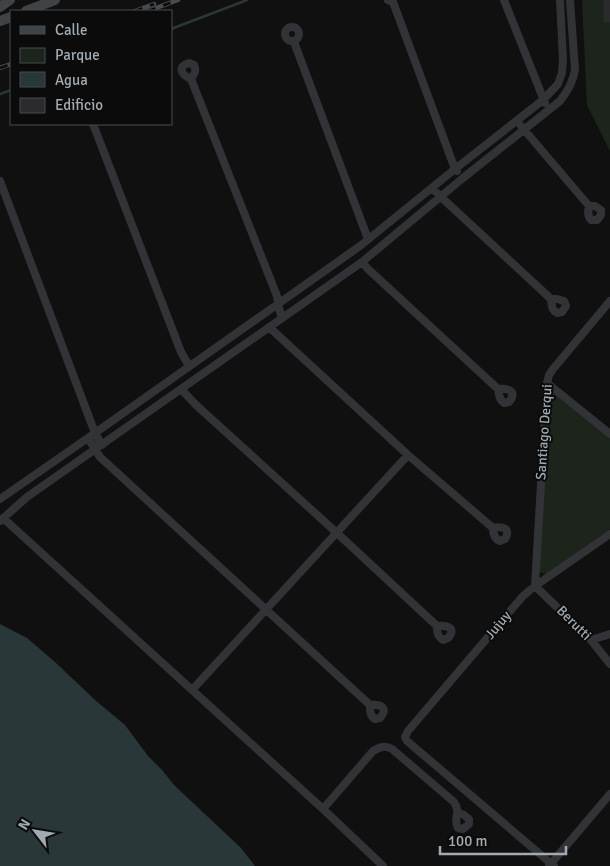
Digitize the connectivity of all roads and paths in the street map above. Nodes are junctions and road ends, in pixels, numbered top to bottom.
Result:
1 (10, 0) edge
2 (55, 0) edge
3 (504, 0) edge
4 (560, 0) edge
5 (570, 0) edge
6 (391, 1) edge
7 (0, 7) edge
8 (29, 10) edge
9 (294, 42) dead end
10 (191, 80) dead end
11 (543, 100) junction
12 (548, 111) junction
13 (517, 120) junction
14 (93, 125) edge
15 (523, 129) junction
16 (455, 168) junction
17 (463, 178) junction
18 (0, 181) edge
19 (432, 188) junction
20 (441, 197) junction
21 (589, 206) dead end
22 (371, 238) junction
23 (360, 246) junction
24 (382, 246) junction
25 (365, 260) junction
26 (551, 299) dead end
27 (278, 305) junction
28 (608, 306) edge
29 (282, 318) junction
30 (270, 327) junction
31 (191, 364) junction
32 (179, 374) junction
33 (202, 375) junction
34 (547, 383) junction
35 (184, 387) junction
36 (498, 389) dead end
37 (95, 433) junction
38 (610, 434) edge
39 (88, 438) junction
40 (98, 448) junction
41 (408, 455) junction
42 (0, 498) edge
43 (15, 509) junction
44 (2, 520) edge
45 (492, 528) dead end
46 (337, 533) junction
47 (610, 534) edge
48 (535, 586) junction
49 (266, 610) junction
50 (437, 626) dead end
51 (610, 634) edge
52 (591, 640) junction
53 (610, 664) edge
54 (192, 690) junction
55 (370, 705) dead end
56 (610, 794) edge
57 (323, 809) junction
58 (458, 813) dead end
59 (552, 865) edge
60 (383, 866) edge

1 - 7 main road
2 - 8 main road
3 - 11 street
4 - 11 street
5 - 12 street
6 - 16 street
9 - 22 street
10 - 27 street
11 - 12 street
11 - 13 street
12 - 15 street
13 - 15 street
13 - 16 street
14 - 31 street
15 - 17 street
15 - 21 street
16 - 17 street
16 - 19 street
17 - 20 street
18 - 37 street
19 - 20 street
19 - 22 street
20 - 24 street
20 - 26 street
22 - 23 street
22 - 24 street
23 - 25 street
23 - 27 street
24 - 25 street
25 - 29 street
25 - 36 street
27 - 29 street
27 - 31 street
28 - 34 street, Santiago Derqui
29 - 30 street
30 - 33 street
30 - 41 street
31 - 32 street
31 - 33 street
32 - 35 street
32 - 37 street
33 - 35 street
34 - 38 street
34 - 48 street, Santiago Derqui
35 - 40 street
35 - 46 street
37 - 39 street
37 - 40 street
39 - 40 street
39 - 42 street
40 - 43 street
40 - 49 street
41 - 45 street
41 - 46 street
42 - 43 street
43 - 44 street
44 - 54 street
46 - 49 street
46 - 50 street
47 - 48 street, Jujuy
48 - 52 street, Berutti
48 - 59 street, Jujuy
49 - 54 street
49 - 55 street
51 - 52 street
52 - 53 street, Berutti
54 - 57 street
56 - 59 street
57 - 58 street
57 - 60 street

